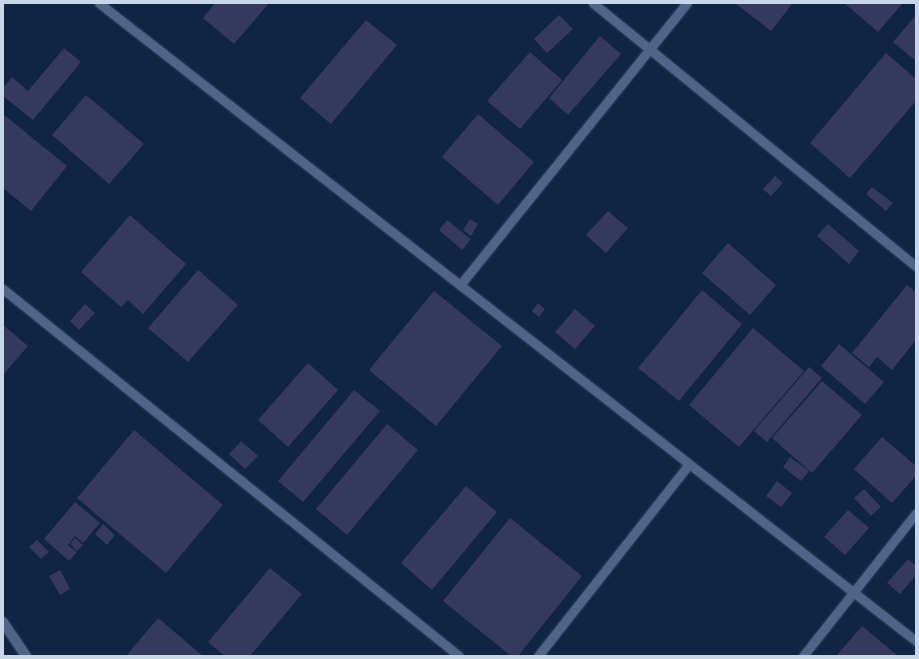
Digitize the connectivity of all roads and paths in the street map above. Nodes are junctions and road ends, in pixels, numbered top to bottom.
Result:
1 (99, 3) edge
2 (593, 3) edge
3 (687, 3) edge
4 (649, 49) junction
5 (916, 266) edge
6 (460, 285) junction
7 (3, 289) edge
8 (689, 464) junction
9 (916, 513) edge
10 (854, 593) junction
11 (3, 622) edge
12 (916, 642) edge
13 (26, 656) edge
14 (459, 656) edge
15 (538, 656) edge
16 (803, 656) edge

1 - 6 lane
2 - 4 lane
3 - 4 lane
4 - 5 lane
4 - 6 lane
6 - 8 lane
7 - 14 lane
8 - 10 lane
8 - 15 lane
9 - 10 lane
10 - 12 lane
10 - 16 lane
11 - 13 street

